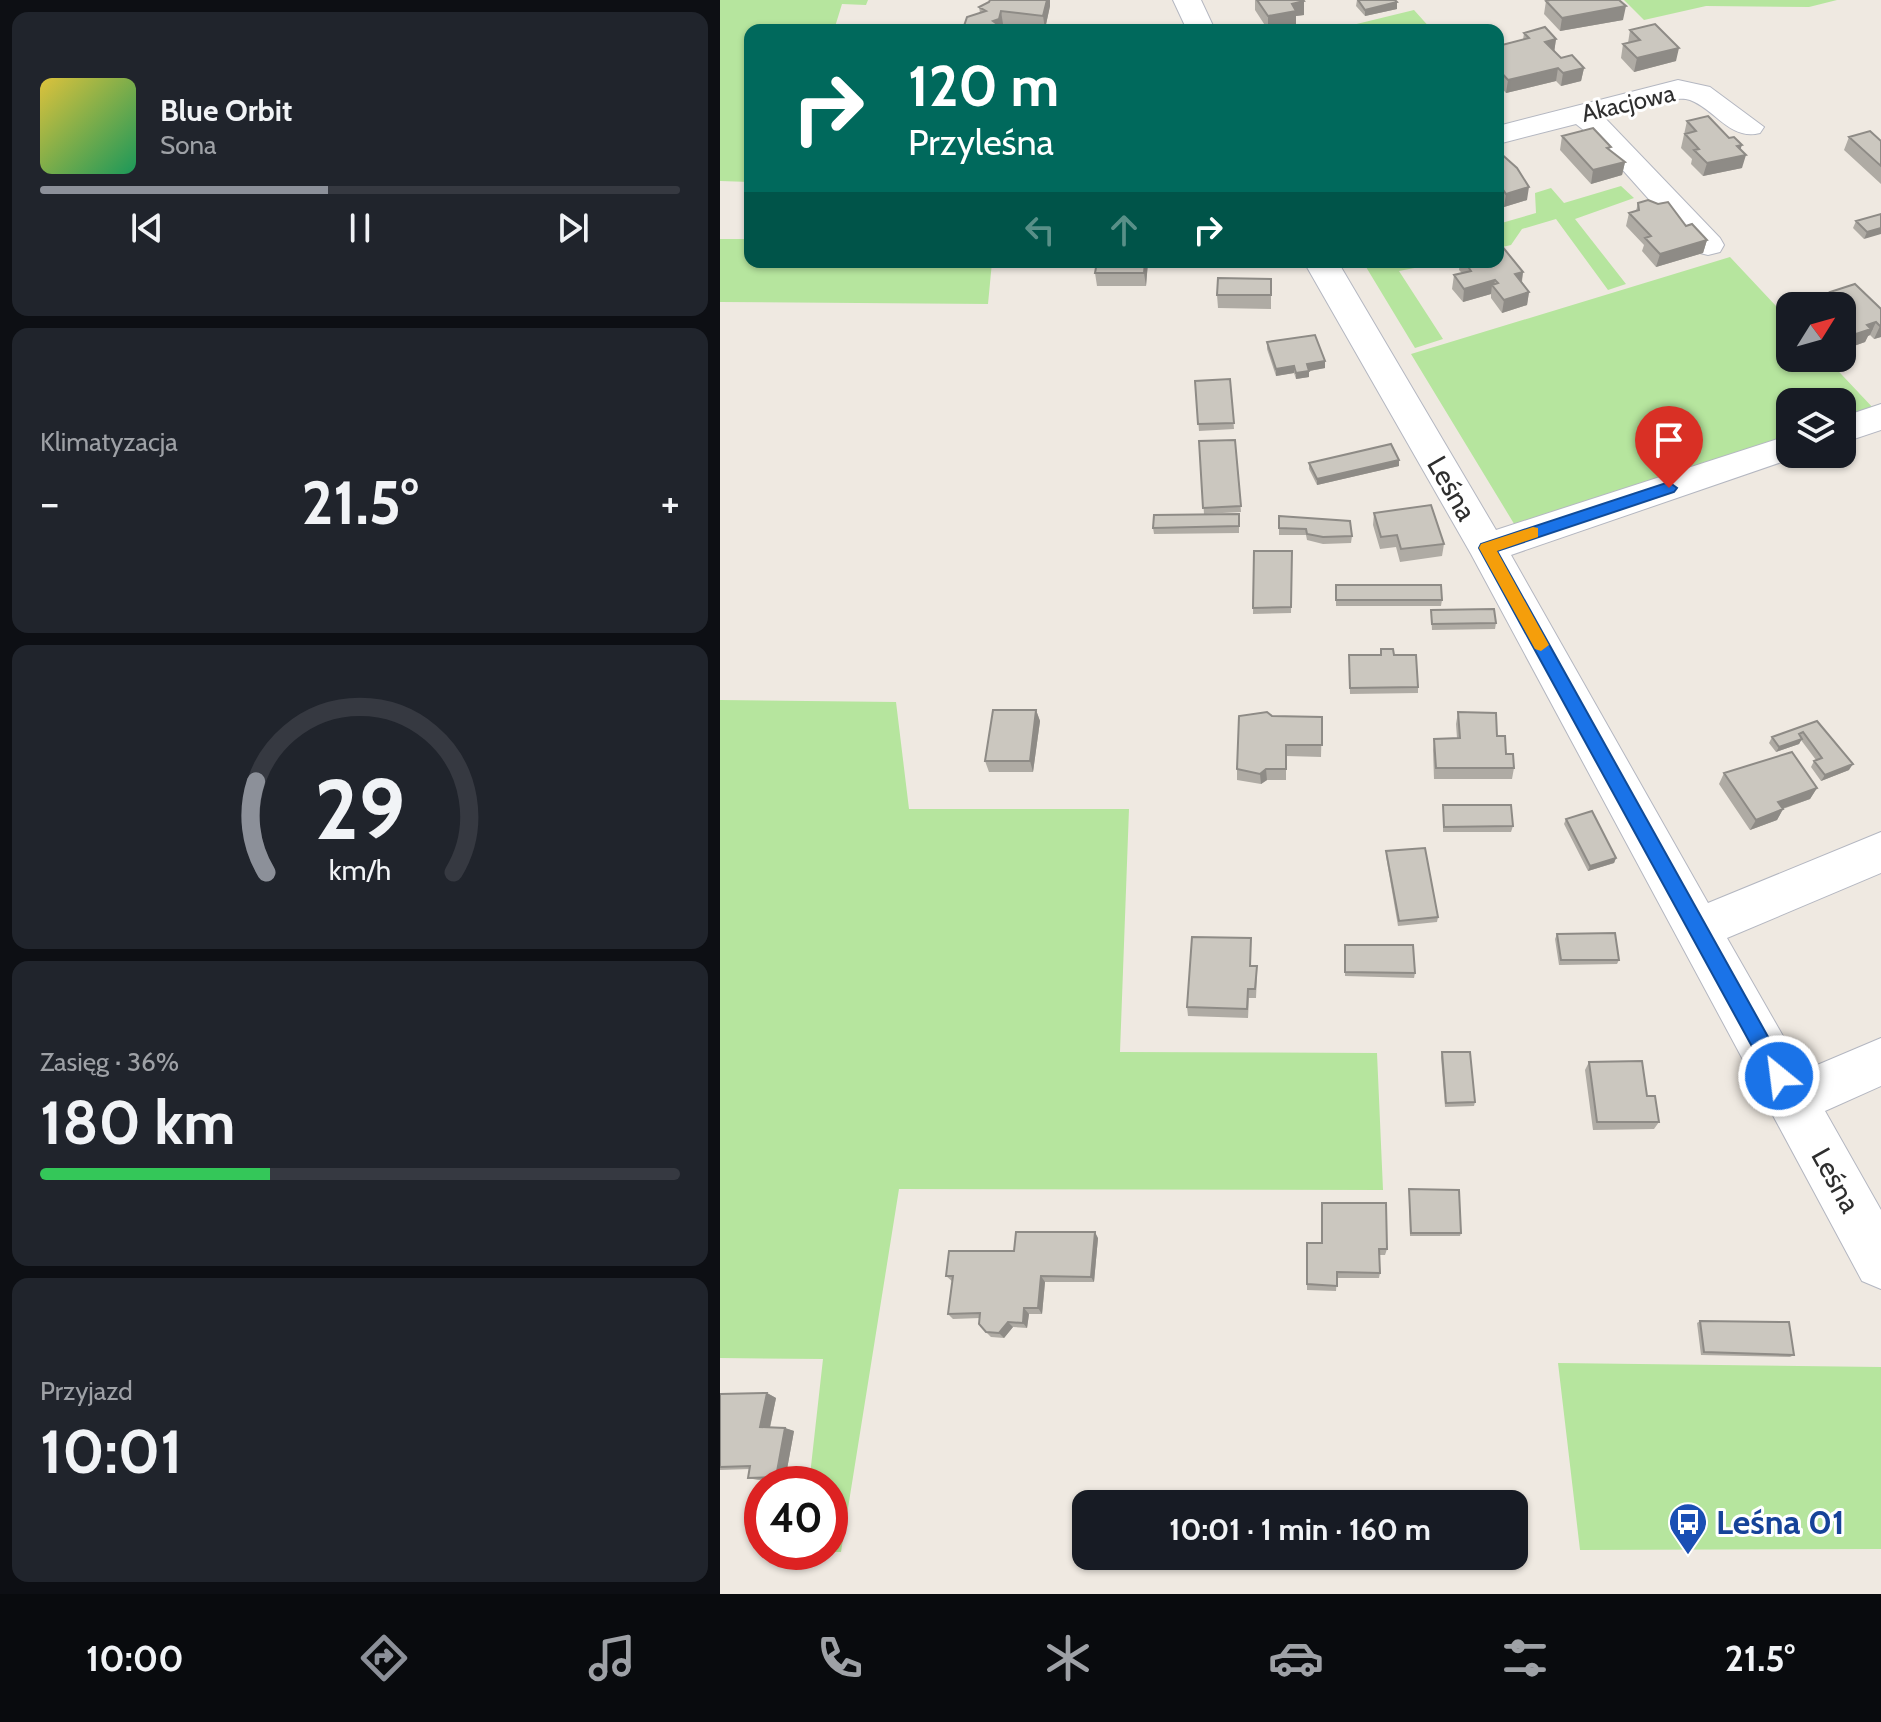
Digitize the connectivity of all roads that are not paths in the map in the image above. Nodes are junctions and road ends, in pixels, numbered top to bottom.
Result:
1 (1193, 1) edge
2 (1199, 24) edge
3 (1581, 113) junction
4 (1749, 127) dead end
5 (1504, 133) edge
6 (1708, 245) edge
7 (1324, 268) edge
8 (1881, 417) edge
9 (1856, 425) edge
10 (1776, 453) edge
11 (1487, 548) junction
12 (1881, 852) edge
13 (1698, 929) junction
14 (1881, 1061) edge
15 (1792, 1101) junction
16 (1881, 1262) edge

1 - 2 street
3 - 4 street, Akacjowa
3 - 5 street, Akacjowa
3 - 6 street
7 - 11 street, Leśna
8 - 9 street
10 - 11 street
11 - 13 street, Leśna
12 - 13 street
13 - 15 street, Leśna
14 - 15 street
15 - 16 street, Leśna

